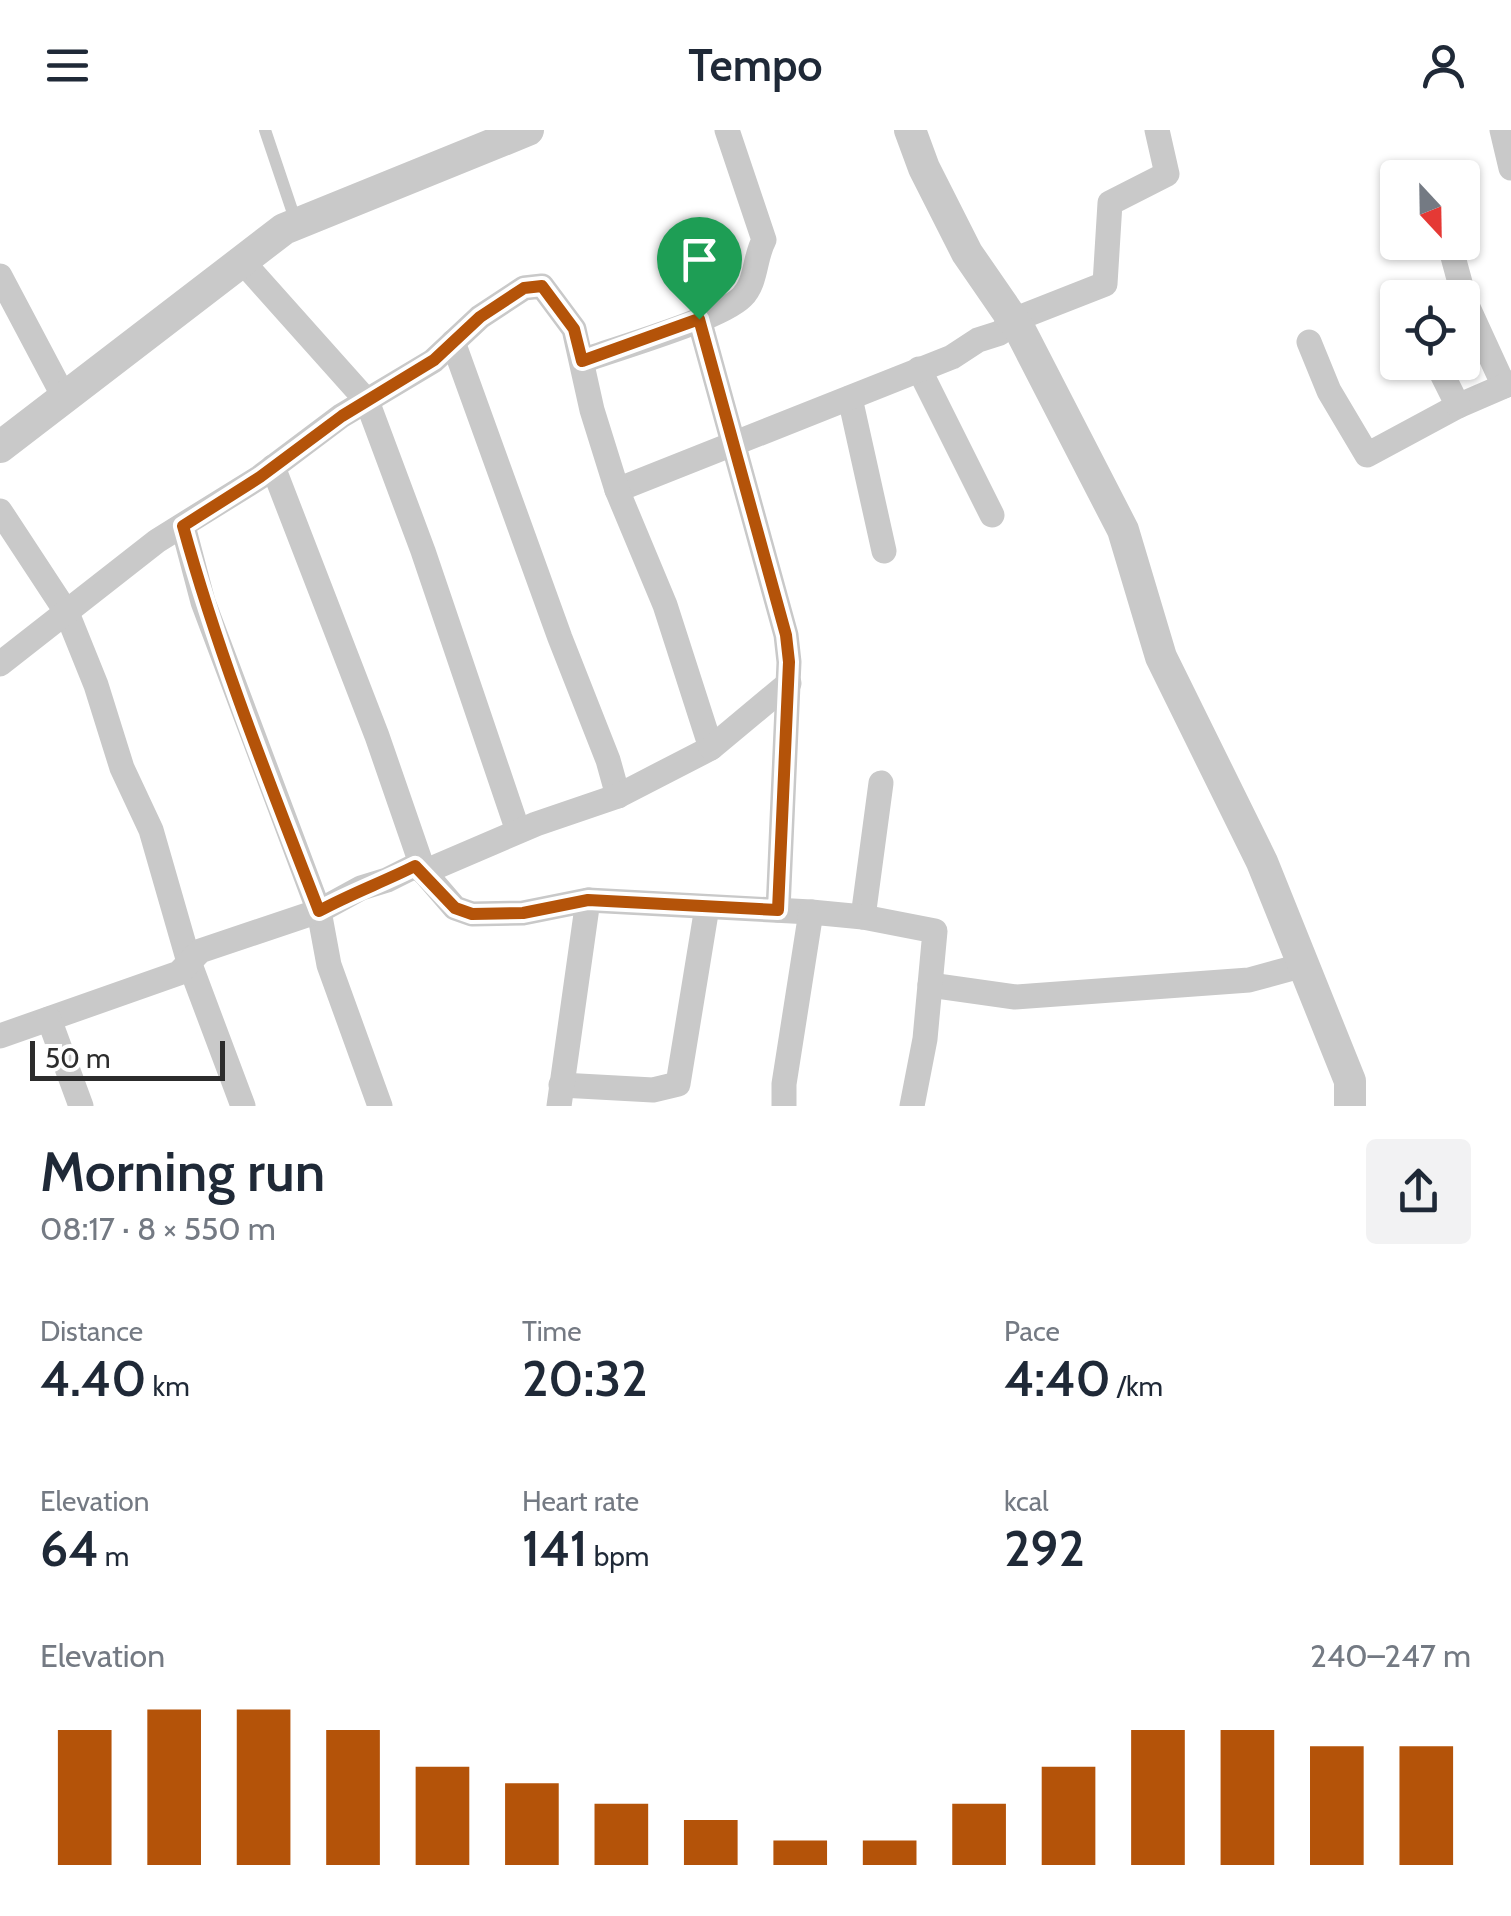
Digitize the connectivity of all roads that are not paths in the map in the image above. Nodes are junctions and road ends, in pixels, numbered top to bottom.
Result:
1 (265, 130) edge
2 (528, 130) edge
3 (727, 130) edge
4 (910, 130) edge
5 (1157, 130) edge
6 (1502, 130) edge
7 (1511, 168) edge
8 (296, 224) junction
9 (1453, 260) edge
10 (242, 261) junction
11 (0, 276) edge
12 (699, 319) junction
13 (1013, 320) junction
14 (453, 342) junction
15 (1310, 342) dead end
16 (582, 361) junction
17 (919, 369) junction
18 (1445, 380) edge
19 (1507, 384) edge
20 (64, 397) junction
21 (850, 398) junction
22 (367, 401) junction
23 (1458, 406) junction
24 (731, 442) junction
25 (0, 446) edge
26 (273, 467) junction
27 (618, 490) junction
28 (0, 510) edge
29 (992, 515) dead end
30 (183, 526) junction
31 (884, 551) dead end
32 (68, 612) junction
33 (0, 664) edge
34 (789, 682) junction
35 (711, 748) junction
36 (881, 783) dead end
37 (618, 796) junction
38 (518, 832) junction
39 (424, 872) junction
40 (588, 900) junction
41 (707, 906) junction
42 (778, 910) junction
43 (319, 911) junction
44 (810, 912) junction
45 (863, 917) junction
46 (189, 962) junction
47 (1304, 965) junction
48 (930, 985) junction
49 (50, 1018) junction
50 (0, 1036) edge
51 (560, 1096) edge
52 (81, 1106) edge
53 (243, 1106) edge
54 (380, 1106) edge
55 (784, 1106) edge
56 (912, 1106) edge
57 (1350, 1106) edge

1 - 8 lane
2 - 8 street
3 - 12 street
4 - 13 street
5 - 13 street
6 - 7 street
8 - 10 street
9 - 19 street
10 - 20 street
10 - 22 street
11 - 20 street
12 - 16 street
12 - 24 street
13 - 17 street
13 - 47 street
14 - 16 street
14 - 22 street
14 - 37 street
15 - 23 street
16 - 27 street
17 - 21 street
17 - 29 street
18 - 23 street
19 - 23 street
20 - 25 street
21 - 24 street
21 - 31 street
22 - 26 street
22 - 38 street
24 - 27 street
24 - 34 street
26 - 30 street
26 - 39 street
27 - 35 street
28 - 32 street
30 - 32 street
30 - 43 street
32 - 33 street
32 - 46 street
34 - 35 street
34 - 42 street
35 - 37 street
36 - 45 street
37 - 38 street
38 - 39 street
39 - 40 street
39 - 43 street
40 - 41 street
40 - 51 street
41 - 42 street
41 - 51 street
42 - 44 street
43 - 46 street
43 - 54 street
44 - 45 street
44 - 55 street
45 - 48 street
46 - 49 street
46 - 53 street
47 - 48 street
47 - 57 street
48 - 56 street
49 - 50 street
49 - 52 street

